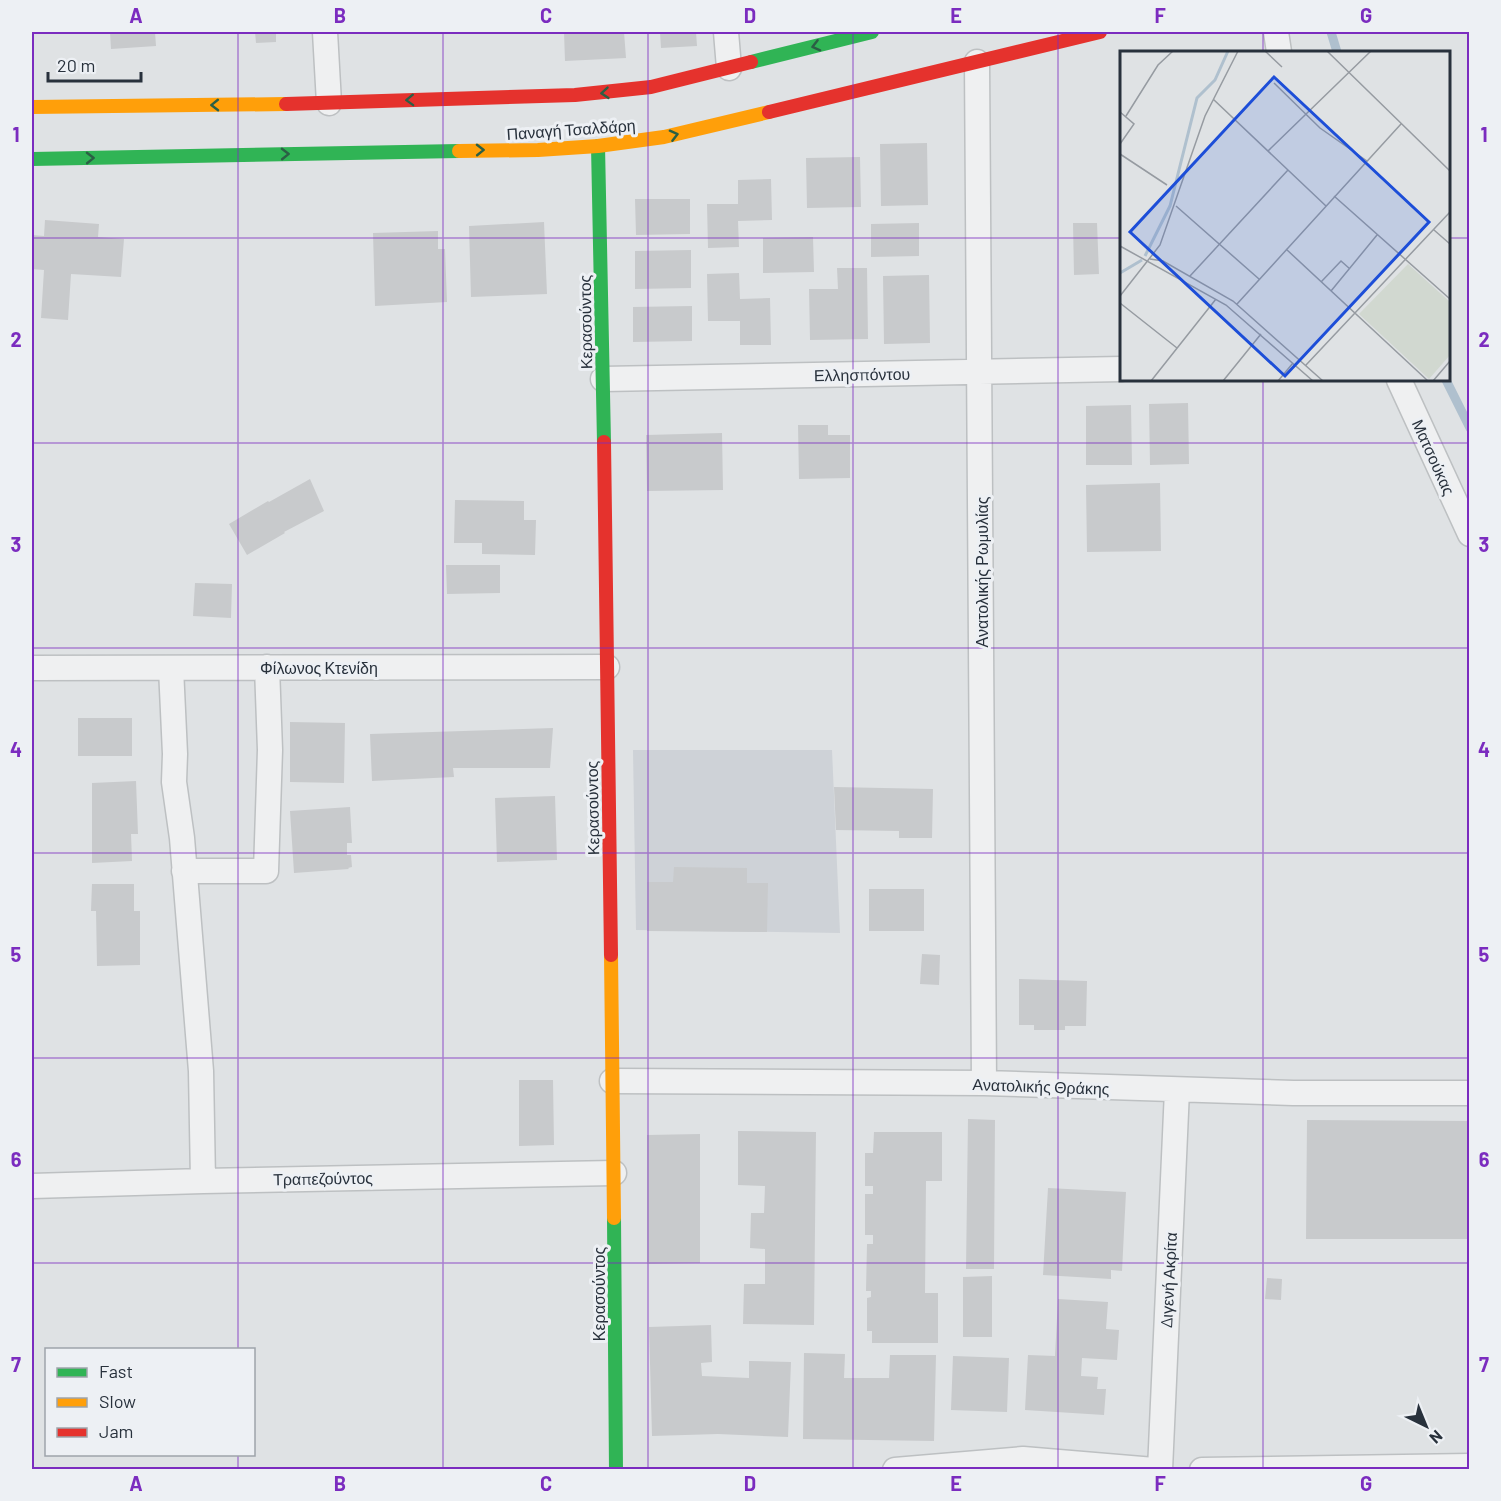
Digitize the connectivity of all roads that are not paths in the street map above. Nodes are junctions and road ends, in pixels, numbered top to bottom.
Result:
1 (325, 32) edge
2 (726, 32) edge
3 (872, 32) edge
4 (1100, 32) edge
5 (1276, 32) edge
6 (1279, 51) edge
7 (977, 62) junction
8 (729, 68) junction
9 (329, 103) junction
10 (32, 107) edge
11 (598, 146) junction
12 (32, 159) edge
13 (1120, 369) edge
14 (980, 371) junction
15 (603, 379) junction
16 (1399, 381) edge
17 (1470, 534) edge
18 (267, 667) junction
19 (607, 667) junction
20 (32, 668) edge
21 (171, 668) junction
22 (184, 871) junction
23 (612, 1081) junction
24 (984, 1083) junction
25 (1177, 1090) junction
26 (1470, 1093) edge
27 (614, 1173) junction
28 (203, 1180) junction
29 (32, 1186) edge
30 (1470, 1466) edge
31 (616, 1470) edge
32 (895, 1470) edge
33 (1154, 1470) edge
34 (1160, 1470) edge
35 (1202, 1470) edge

1 - 9 street
2 - 8 street
3 -> 8 street, Παναγή Τσαλδάρη
4 - 7 street, Παναγή Τσαλδάρη
5 - 6 street
11 -> 7 street, Παναγή Τσαλδάρη
7 - 14 street, Ανατολικής Ρωμυλίας
8 -> 9 street, Παναγή Τσαλδάρη
9 -> 10 street, Παναγή Τσαλδάρη
12 -> 11 street, Παναγή Τσαλδάρη
11 - 15 street, Κερασούντος
13 - 14 street, Ελλησπόντου
14 - 15 street, Ελλησπόντου
14 - 24 street, Ανατολικής Ρωμυλίας
15 - 19 street, Κερασούντος
16 - 17 street, Ματσούκας
18 - 19 street, Φίλωνος Κτενίδη
18 - 21 street, Φίλωνος Κτενίδη
18 - 22 street
19 - 23 street, Κερασούντος
20 - 21 street, Φίλωνος Κτενίδη
21 - 22 street
22 - 28 street
23 - 24 street, Ανατολικής Θράκης
23 - 27 street, Κερασούντος
24 - 25 street, Ανατολικής Θράκης
25 - 26 street, Ανατολικής Θράκης
25 - 34 street, Διγενή Ακρίτα
27 - 28 street, Τραπεζούντος
27 - 31 street, Κερασούντος
28 - 29 street, Τραπεζούντος
30 - 35 street
32 - 33 street

